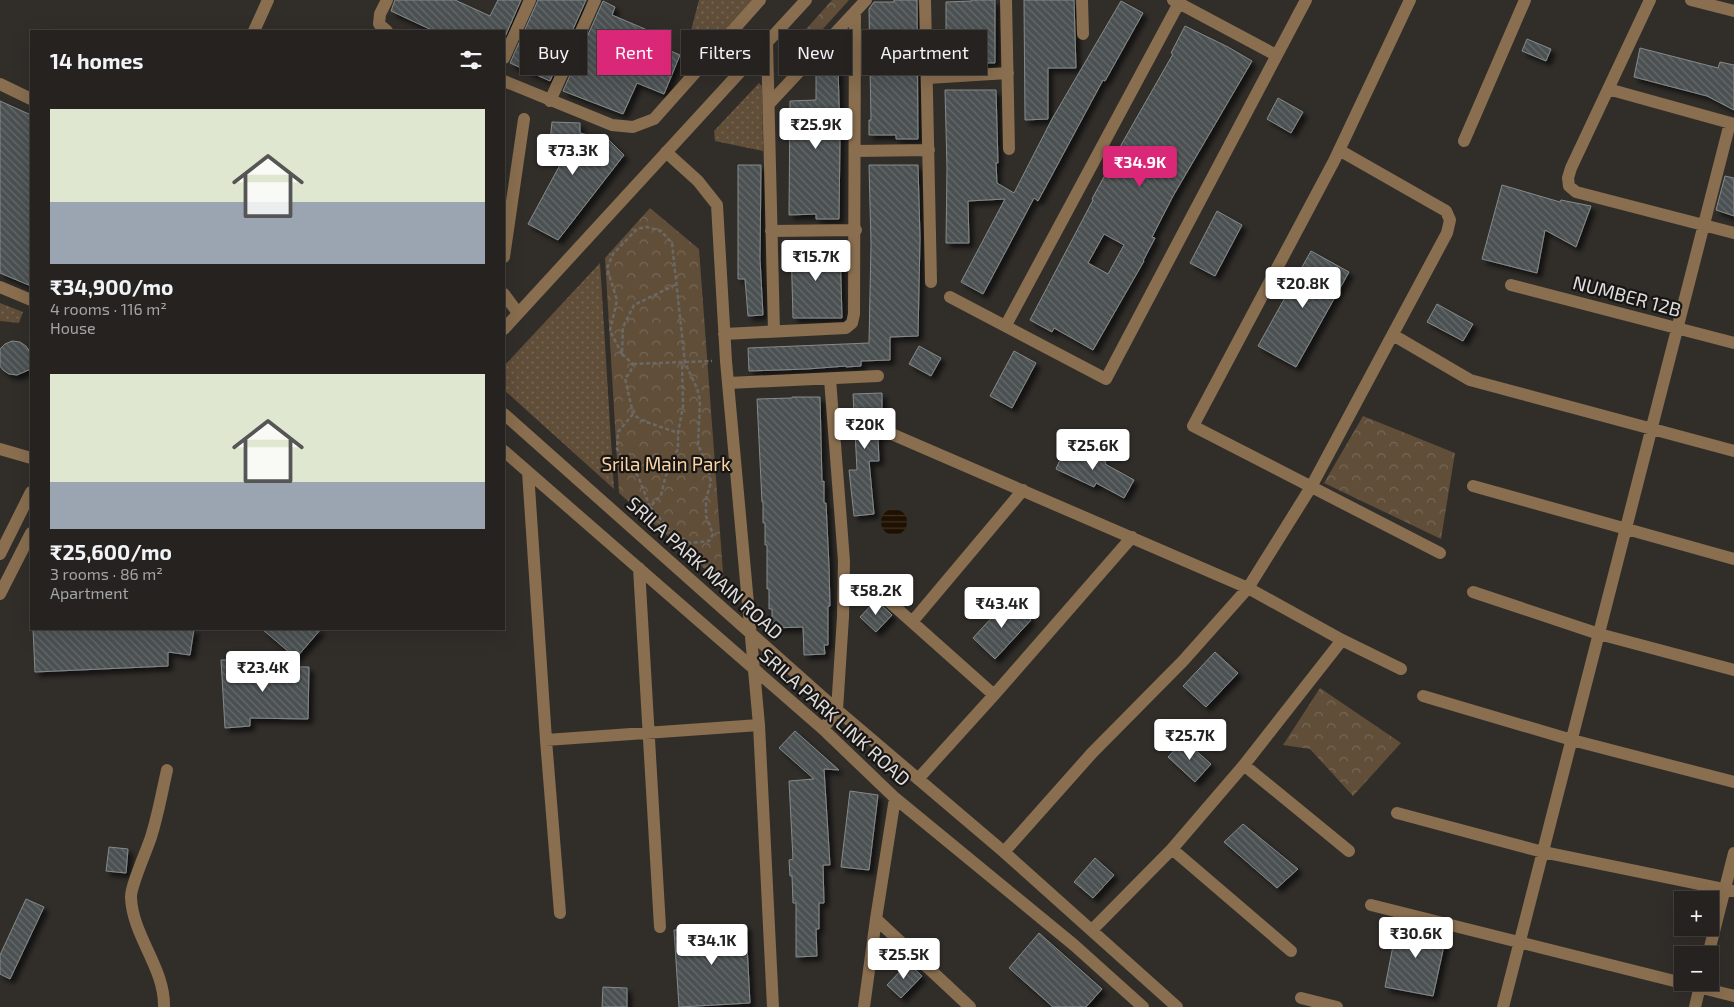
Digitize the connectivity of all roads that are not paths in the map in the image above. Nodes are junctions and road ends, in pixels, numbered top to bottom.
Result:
1 (268, 0) edge
2 (387, 0) edge
3 (530, 0) edge
4 (595, 0) edge
5 (760, 0) edge
6 (806, 0) edge
7 (866, 0) edge
8 (925, 0) edge
9 (1006, 0) edge
10 (1082, 0) edge
11 (1306, 0) edge
12 (1410, 0) edge
13 (1525, 0) edge
14 (1650, 0) edge
15 (1691, 0) edge
16 (1176, 2) edge
17 (1734, 11) edge
18 (855, 13) junction
19 (254, 30) edge
20 (387, 30) edge
21 (1083, 34) dead end
22 (769, 40) edge
23 (1276, 55) junction
24 (505, 56) edge
25 (1008, 73) junction
26 (737, 75) edge
27 (768, 75) edge
28 (928, 78) junction
29 (505, 81) edge
30 (0, 84) edge
31 (1608, 90) junction
32 (30, 99) edge
33 (550, 100) junction
34 (769, 104) junction
35 (524, 119) dead end
36 (1732, 124) edge
37 (1464, 141) dead end
38 (1009, 149) dead end
39 (929, 150) junction
40 (1339, 150) junction
41 (855, 151) junction
42 (666, 152) junction
43 (1704, 225) junction
44 (856, 230) junction
45 (771, 231) junction
46 (1734, 233) edge
47 (505, 250) edge
48 (930, 282) dead end
49 (1511, 285) dead end
50 (0, 288) edge
51 (505, 295) edge
52 (950, 297) dead end
53 (30, 300) edge
54 (518, 313) junction
55 (1006, 325) junction
56 (505, 328) edge
57 (1677, 329) junction
58 (774, 332) junction
59 (724, 334) junction
60 (1393, 335) junction
61 (1734, 343) edge
62 (878, 376) dead end
63 (830, 379) junction
64 (729, 383) junction
65 (505, 415) edge
66 (1652, 428) junction
67 (887, 432) dead end
68 (0, 449) edge
69 (1734, 451) edge
70 (505, 452) edge
71 (30, 458) edge
72 (528, 472) junction
73 (1473, 486) dead end
74 (1311, 487) junction
75 (1023, 490) junction
76 (30, 494) edge
77 (1626, 529) junction
78 (30, 534) edge
79 (1132, 537) junction
80 (1440, 553) dead end
81 (0, 554) edge
82 (1734, 559) edge
83 (638, 568) junction
84 (1248, 588) junction
85 (875, 589) dead end
86 (1473, 592) dead end
87 (0, 594) edge
88 (912, 622) junction
89 (751, 633) junction
90 (1599, 634) junction
91 (1342, 640) junction
92 (754, 668) junction
93 (1401, 669) dead end
94 (1734, 670) edge
95 (994, 695) junction
96 (1423, 696) dead end
97 (837, 710) junction
98 (759, 725) junction
99 (823, 729) junction
100 (649, 733) junction
101 (546, 740) junction
102 (1572, 740) junction
103 (1244, 765) junction
104 (167, 770) dead end
105 (918, 778) junction
106 (1734, 782) edge
107 (895, 798) junction
108 (1397, 813) dead end
109 (1172, 849) junction
110 (1349, 851) dead end
111 (1004, 852) junction
112 (1543, 852) junction
113 (1734, 852) edge
114 (1729, 890) edge
115 (1371, 905) dead end
116 (560, 913) dead end
117 (876, 919) junction
118 (660, 927) dead end
119 (1092, 930) junction
120 (1520, 942) junction
121 (1711, 946) edge
122 (1291, 952) dead end
123 (1674, 979) edge
124 (1699, 991) edge
125 (1719, 991) edge
126 (1734, 996) edge
127 (1300, 998) dead end
128 (774, 1004) edge
129 (164, 1007) edge
130 (864, 1007) edge
131 (970, 1007) edge
132 (1143, 1007) edge
133 (1177, 1007) edge
134 (1336, 1007) edge
135 (1503, 1007) edge
136 (1695, 1007) edge

1 - 19 street
2 - 20 street
3 - 24 street
4 - 33 street
5 - 33 street
6 - 22 street
7 - 18 street
8 - 28 street
9 - 25 street
10 - 21 street
11 - 23 street
12 - 40 street
13 - 37 street
14 - 31 street
15 - 17 street
16 - 23 street
16 - 55 street
18 - 34 street
18 - 41 street
23 - 55 street
25 - 28 street
25 - 38 street
26 - 42 street
27 - 34 street
28 - 39 street
29 - 33 street
30 - 32 street
31 - 36 street
31 - 43 street
34 - 45 street
35 - 47 street
36 - 43 street
39 - 41 street
39 - 48 street
40 - 60 street
40 - 74 street
41 - 44 street
42 - 54 street
42 - 59 street
43 - 46 street
43 - 57 street
44 - 45 street
44 - 58 street
45 - 58 street
49 - 57 street, NUMBER 12B
50 - 53 street
51 - 54 street
52 - 55 street
54 - 56 street
57 - 61 street, NUMBER 12B
57 - 66 street
58 - 59 street
59 - 64 street
60 - 66 street
60 - 74 street
62 - 63 street
63 - 64 street
63 - 97 street
64 - 89 street
65 - 89 street, SRILA PARK MAIN ROAD
66 - 69 street
66 - 77 street
67 - 75 street
68 - 71 street
70 - 72 street, SRILA PARK LINK ROAD
72 - 83 street, SRILA PARK LINK ROAD
72 - 101 street
73 - 77 street
74 - 80 street
74 - 84 street
75 - 79 street
75 - 88 street
76 - 81 street
77 - 82 street
77 - 90 street
78 - 87 street
79 - 84 street
79 - 95 street
83 - 92 street, SRILA PARK LINK ROAD
83 - 100 street
84 - 91 street
84 - 111 street
85 - 88 street
86 - 90 street
88 - 95 street
89 - 92 street
89 - 97 street, SRILA PARK MAIN ROAD
90 - 94 street
90 - 102 street
91 - 93 street
91 - 103 street
92 - 98 street
92 - 99 street, SRILA PARK LINK ROAD
95 - 105 street
96 - 102 street
97 - 99 street
97 - 105 street, SRILA PARK LINK ROAD
98 - 100 street
98 - 128 street
99 - 107 street, SRILA PARK LINK ROAD
100 - 101 street
100 - 118 street
101 - 116 street
102 - 106 street
102 - 112 street
103 - 109 street
103 - 110 street
104 - 129 street
105 - 111 street, SRILA PARK LINK ROAD
107 - 117 street
107 - 132 street, SRILA PARK LINK ROAD
108 - 112 street
109 - 119 street
109 - 122 street
111 - 119 street, SRILA PARK LINK ROAD
112 - 114 street
112 - 120 street
113 - 114 street
114 - 121 street
115 - 120 street
117 - 130 street
117 - 131 street
119 - 133 street, SRILA PARK LINK ROAD
120 - 123 street
120 - 135 street
124 - 136 street
125 - 126 street
127 - 134 street

